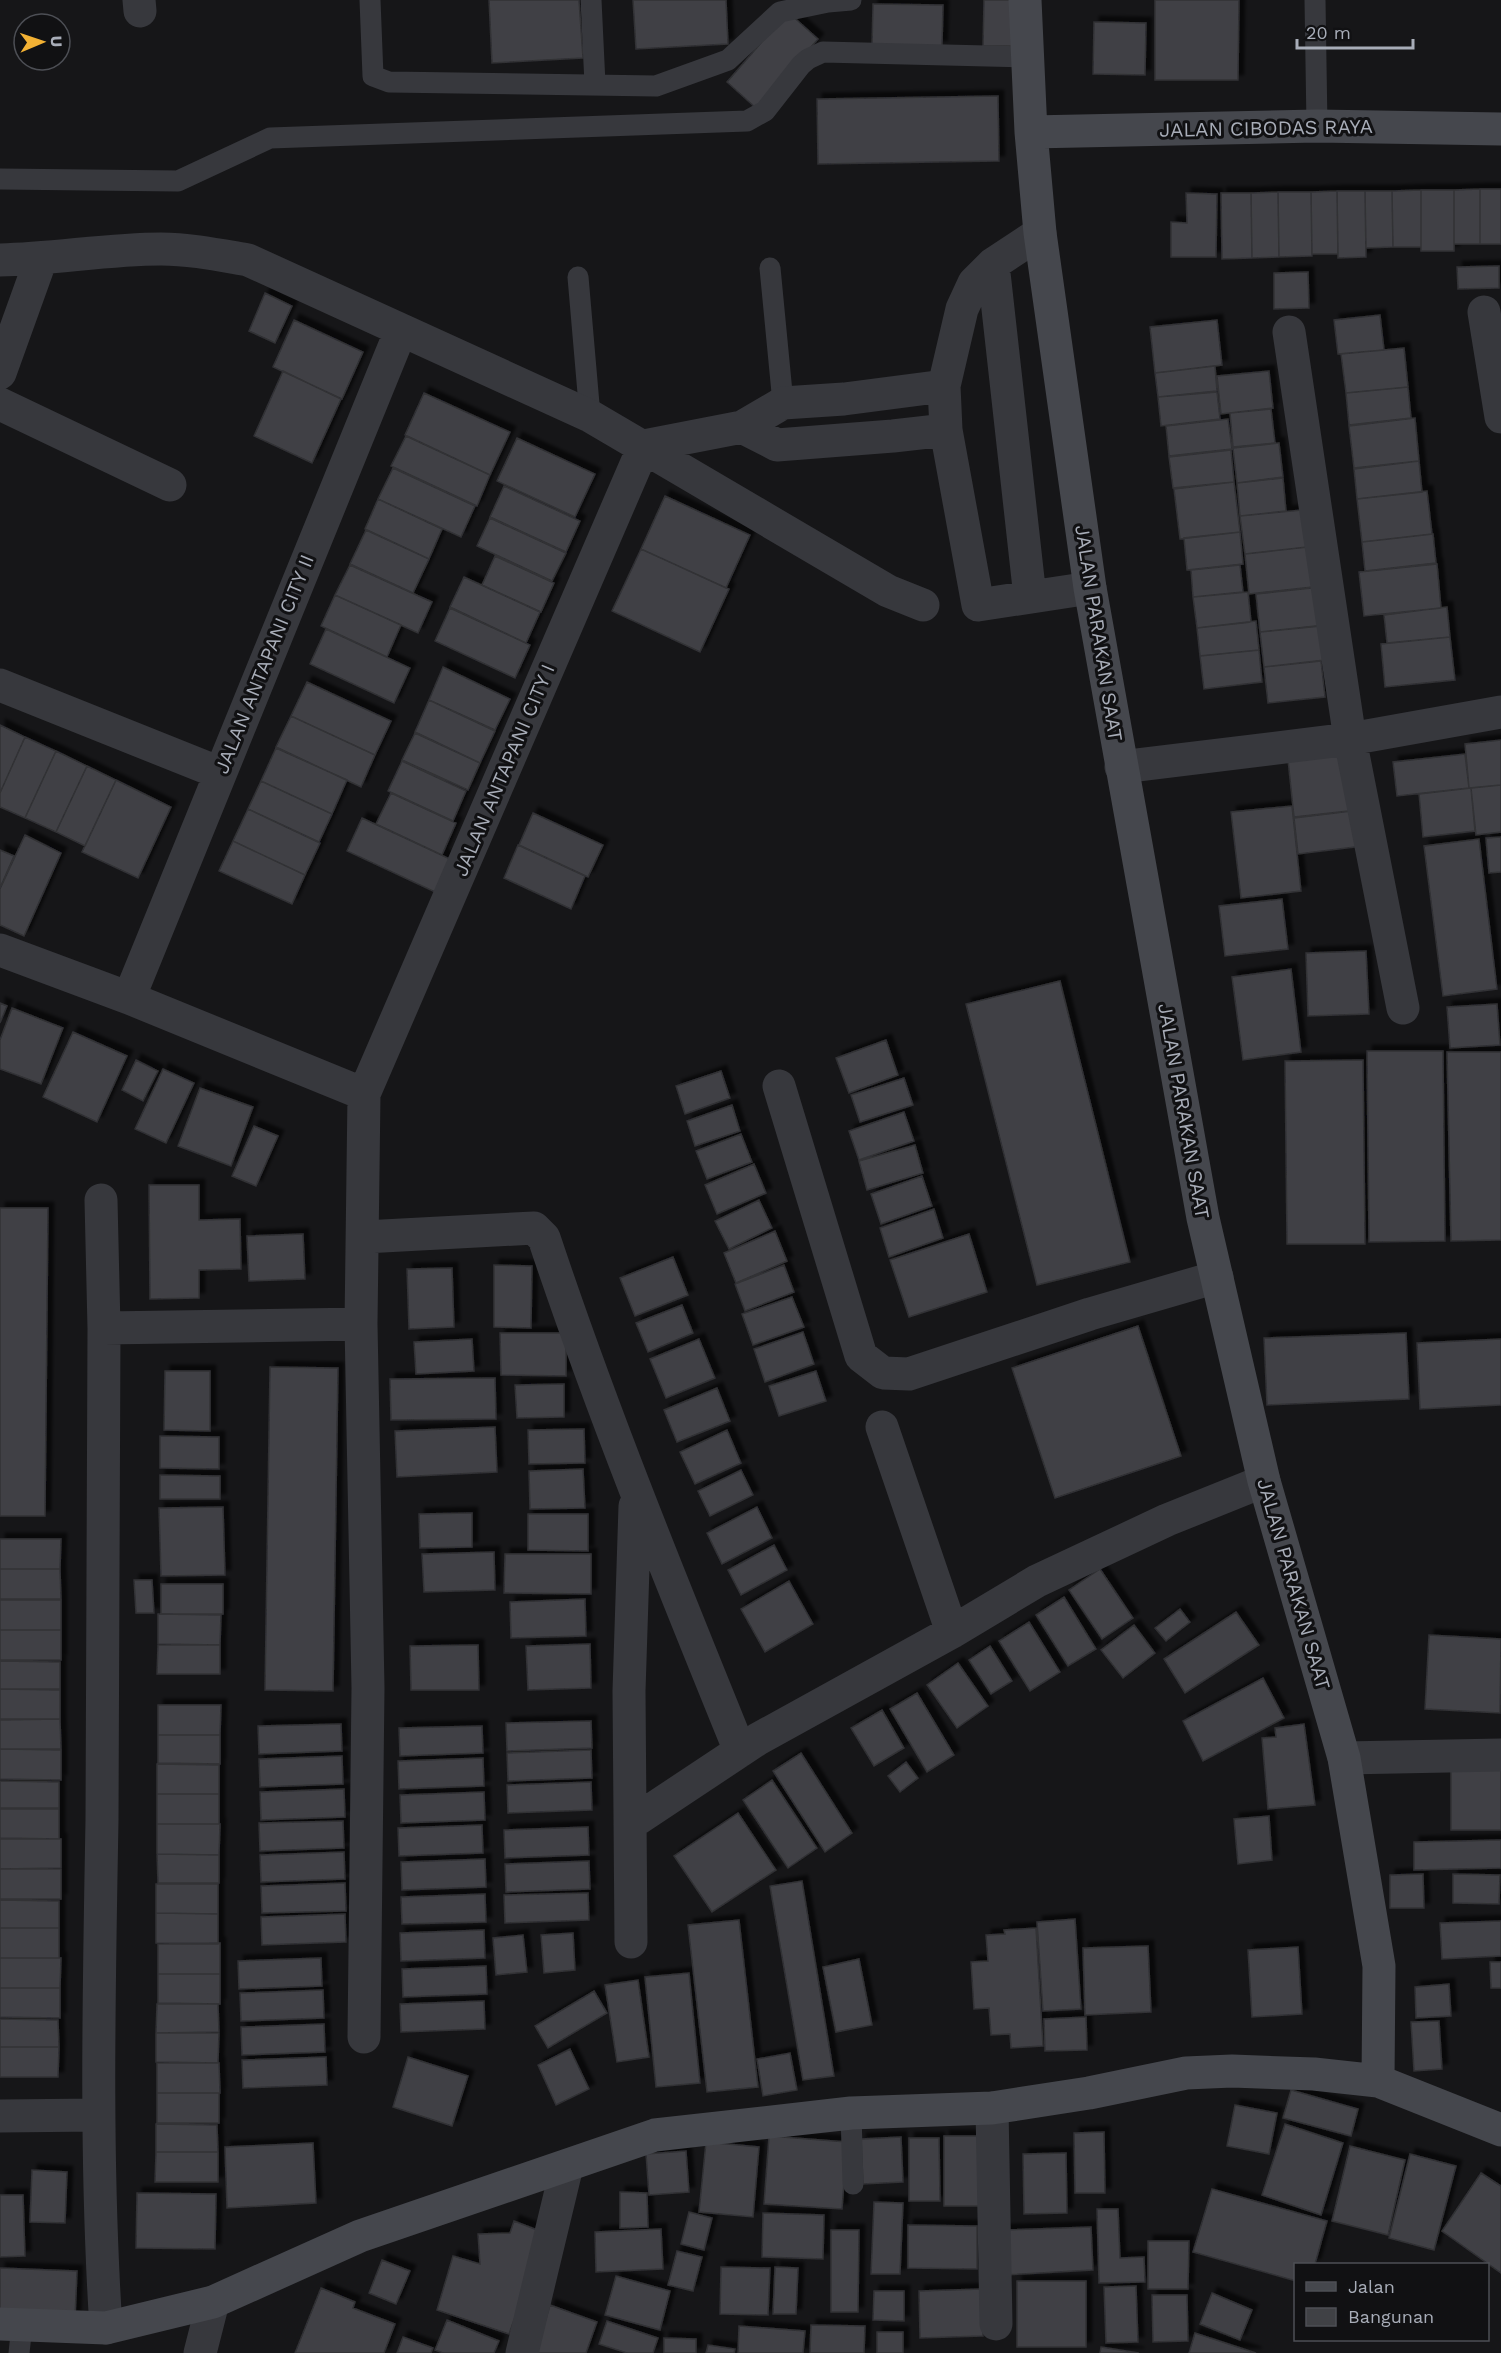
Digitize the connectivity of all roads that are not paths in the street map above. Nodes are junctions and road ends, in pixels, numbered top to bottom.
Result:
1 (370, 0) edge
2 (591, 0) edge
3 (851, 0) edge
4 (1025, 0) edge
5 (1315, 0) edge
6 (1028, 57) junction
7 (594, 84) junction
8 (1317, 126) junction
9 (1501, 129) edge
10 (1031, 132) junction
11 (0, 178) edge
12 (1040, 233) junction
13 (41, 259) junction
14 (0, 261) edge
15 (993, 264) junction
16 (770, 268) dead end
17 (578, 277) dead end
18 (1484, 312) dead end
19 (401, 330) junction
20 (1289, 332) dead end
21 (0, 373) edge
22 (944, 387) junction
23 (783, 403) junction
24 (0, 404) edge
25 (590, 416) junction
26 (1501, 417) edge
27 (742, 426) junction
28 (946, 430) junction
29 (644, 446) junction
30 (170, 484) dead end
31 (1090, 588) junction
32 (1030, 597) junction
33 (923, 606) dead end
34 (0, 685) edge
35 (1501, 712) edge
36 (1350, 739) junction
37 (1121, 767) junction
38 (220, 773) junction
39 (0, 950) edge
40 (129, 998) junction
41 (1403, 1008) dead end
42 (779, 1086) dead end
43 (364, 1094) junction
44 (101, 1200) dead end
45 (364, 1237) junction
46 (1216, 1277) junction
47 (361, 1324) junction
48 (104, 1328) junction
49 (882, 1427) dead end
50 (1264, 1481) junction
51 (635, 1492) junction
52 (952, 1632) junction
53 (740, 1751) junction
54 (1501, 1755) edge
55 (1344, 1758) junction
56 (630, 1824) junction
57 (632, 1942) dead end
58 (364, 2037) dead end
59 (1378, 2081) junction
60 (992, 2108) junction
61 (851, 2113) junction
62 (98, 2115) junction
63 (0, 2116) edge
64 (1501, 2130) edge
65 (567, 2166) junction
66 (853, 2184) dead end
67 (213, 2302) junction
68 (996, 2324) dead end
69 (106, 2328) junction
70 (14, 2334) edge
71 (200, 2353) edge
72 (522, 2353) edge

1 - 7 lane
2 - 7 lane
3 - 7 lane
4 - 6 street, JALAN PARAKAN SAAT
5 - 8 lane
6 - 10 street, JALAN PARAKAN SAAT
6 - 11 lane
8 - 9 street, JALAN CIBODAS RAYA
8 - 10 street, JALAN CIBODAS RAYA
10 - 12 street, JALAN PARAKAN SAAT
12 - 15 street
12 - 31 street, JALAN PARAKAN SAAT
13 - 14 street
13 - 19 street
13 - 21 street
15 - 22 street
15 - 32 street
16 - 23 lane
17 - 25 lane
18 - 26 street
19 - 25 street
19 - 38 street, JALAN ANTAPANI CITY II
20 - 36 street
22 - 23 street
22 - 28 street
23 - 27 street
24 - 30 street
25 - 29 street
27 - 28 street
27 - 29 street
28 - 32 street
29 - 33 street
29 - 43 street, JALAN ANTAPANI CITY I
31 - 32 street
31 - 37 street, JALAN PARAKAN SAAT
34 - 38 street
35 - 36 street
36 - 37 street
36 - 41 street
37 - 46 street, JALAN PARAKAN SAAT
38 - 40 street, JALAN ANTAPANI CITY II
39 - 40 street
40 - 43 street
42 - 46 street
43 - 45 street
44 - 48 street
45 - 47 street
45 - 51 street
46 - 50 street, JALAN PARAKAN SAAT
47 - 48 street
47 - 58 street
48 - 62 street
49 - 52 street
50 - 52 street
50 - 55 street, JALAN PARAKAN SAAT
51 - 53 street
51 - 56 street
52 - 53 street
53 - 56 street
54 - 55 street
55 - 59 street, JALAN PARAKAN SAAT
56 - 57 street
59 - 60 street
59 - 64 street
60 - 61 street
60 - 68 street
61 - 65 street
61 - 66 lane
62 - 63 street
62 - 69 street
65 - 67 street
65 - 72 street
67 - 69 street
67 - 71 street
69 - 70 street

